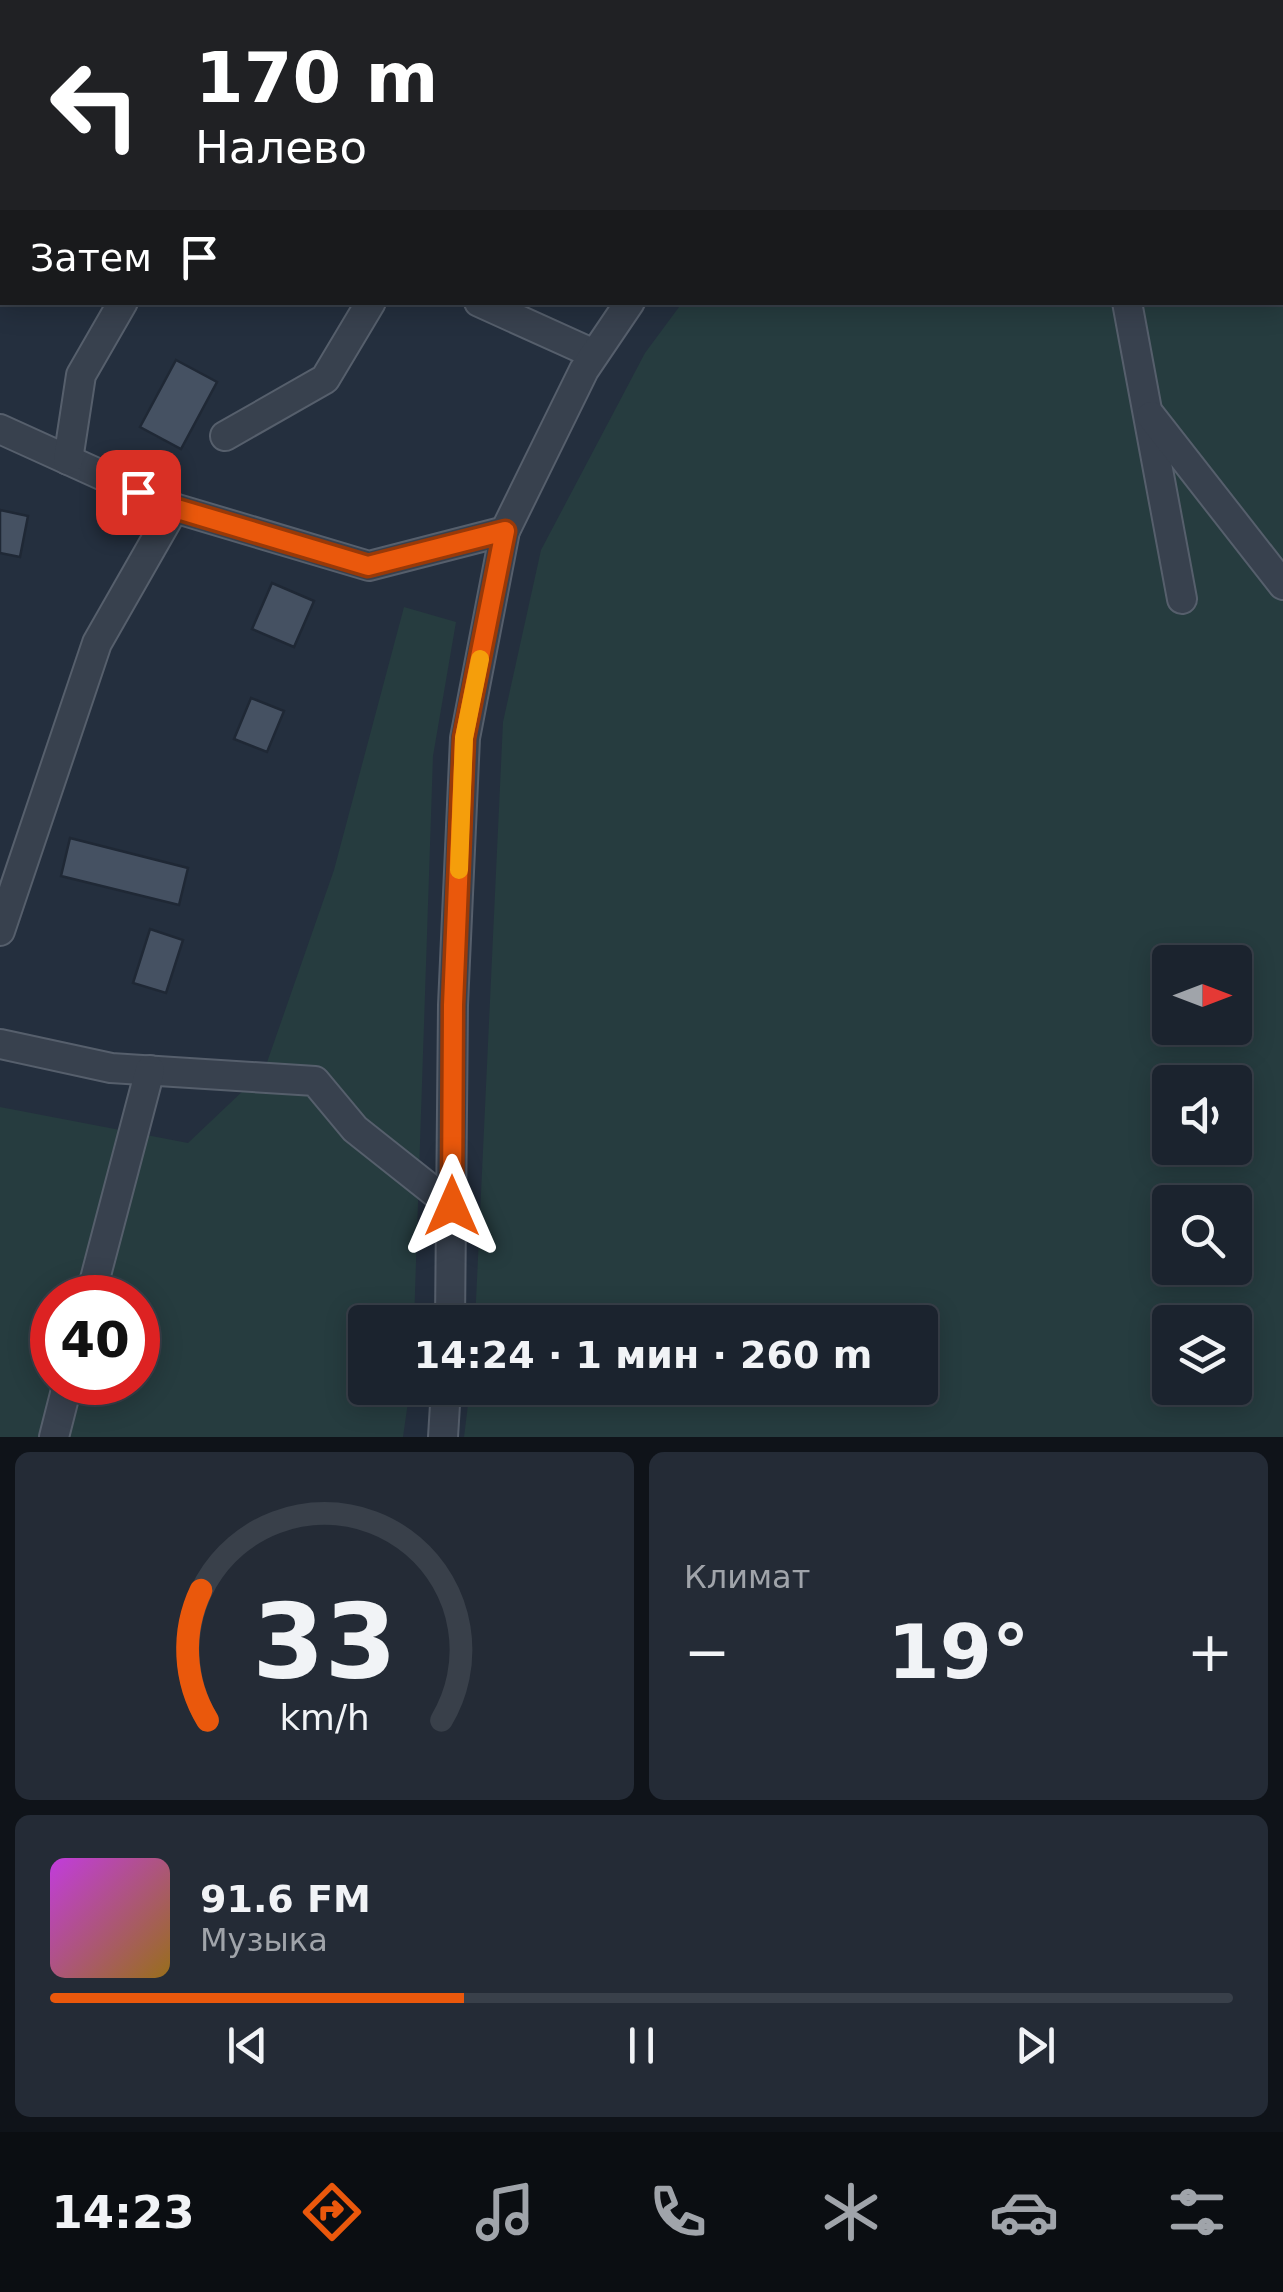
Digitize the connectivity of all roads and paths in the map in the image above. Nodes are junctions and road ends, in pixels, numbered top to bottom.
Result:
1 (121, 305) edge
2 (368, 305) edge
3 (486, 305) edge
4 (628, 305) edge
5 (1129, 305) edge
6 (594, 354) junction
7 (1147, 411) junction
8 (0, 429) edge
9 (225, 436) dead end
10 (68, 460) junction
11 (174, 508) junction
12 (505, 531) junction
13 (1283, 585) edge
14 (1182, 599) dead end
15 (0, 931) edge
16 (0, 1044) edge
17 (150, 1070) junction
18 (452, 1206) junction
19 (96, 1275) edge
20 (450, 1305) edge
21 (62, 1405) edge
22 (445, 1405) edge
23 (54, 1437) edge
24 (443, 1437) edge

1 - 10 street
2 - 9 street
3 - 6 street
4 - 6 street
5 - 7 street
6 - 12 street
7 - 13 street
7 - 14 street
8 - 10 street
10 - 11 street
11 - 12 street
11 - 15 street
12 - 18 street
16 - 17 street
17 - 18 street
17 - 19 street
18 - 20 street
21 - 23 street
22 - 24 street

